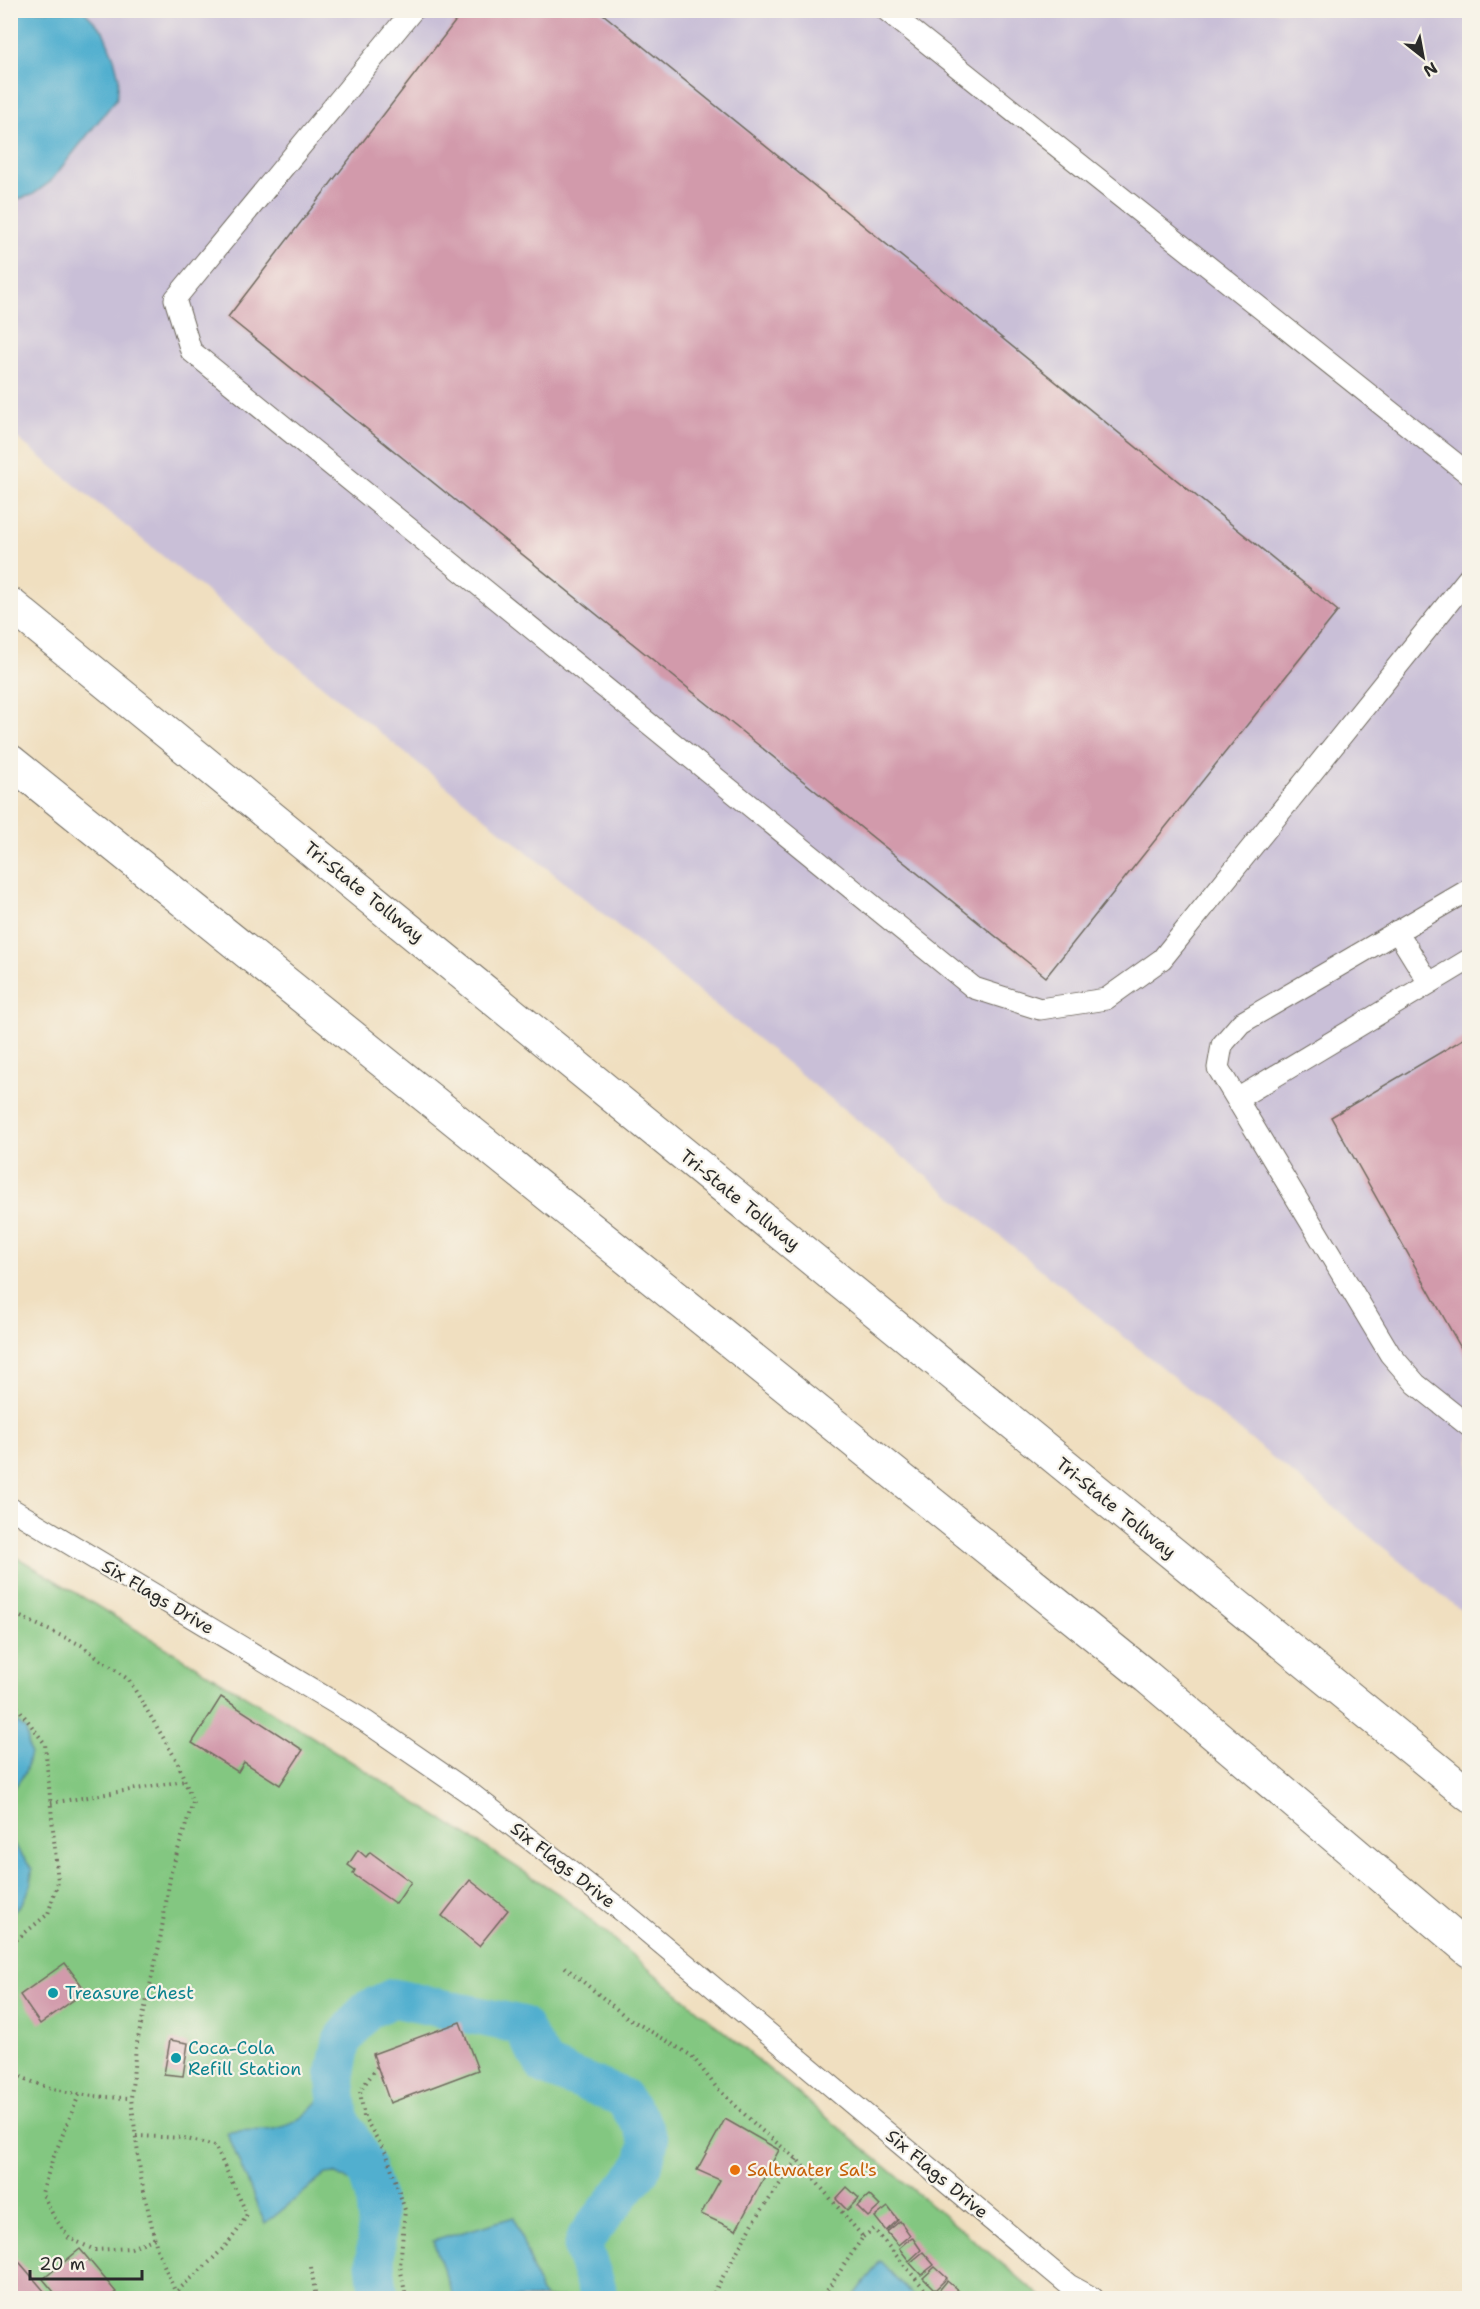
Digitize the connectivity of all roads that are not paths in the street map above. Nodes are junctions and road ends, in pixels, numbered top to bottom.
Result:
1 (413, 10) edge
2 (886, 10) edge
3 (1470, 475) edge
4 (1470, 576) edge
5 (10, 604) edge
6 (10, 761) edge
7 (1470, 889) edge
8 (1397, 931) junction
9 (1470, 959) edge
10 (1430, 983) junction
11 (1237, 1099) junction
12 (1470, 1427) edge
13 (10, 1508) edge
14 (1470, 1796) edge
15 (1470, 1951) edge
16 (1074, 2292) edge
17 (1093, 2298) edge

1 - 4 lane
2 - 3 lane
5 - 14 highway, Tri-State Tollway
6 - 15 highway
7 - 8 lane
8 - 10 lane
8 - 11 lane
9 - 10 lane
10 - 11 lane
11 - 12 lane
13 - 16 lane, Six Flags Drive
16 - 17 lane, Six Flags Drive

